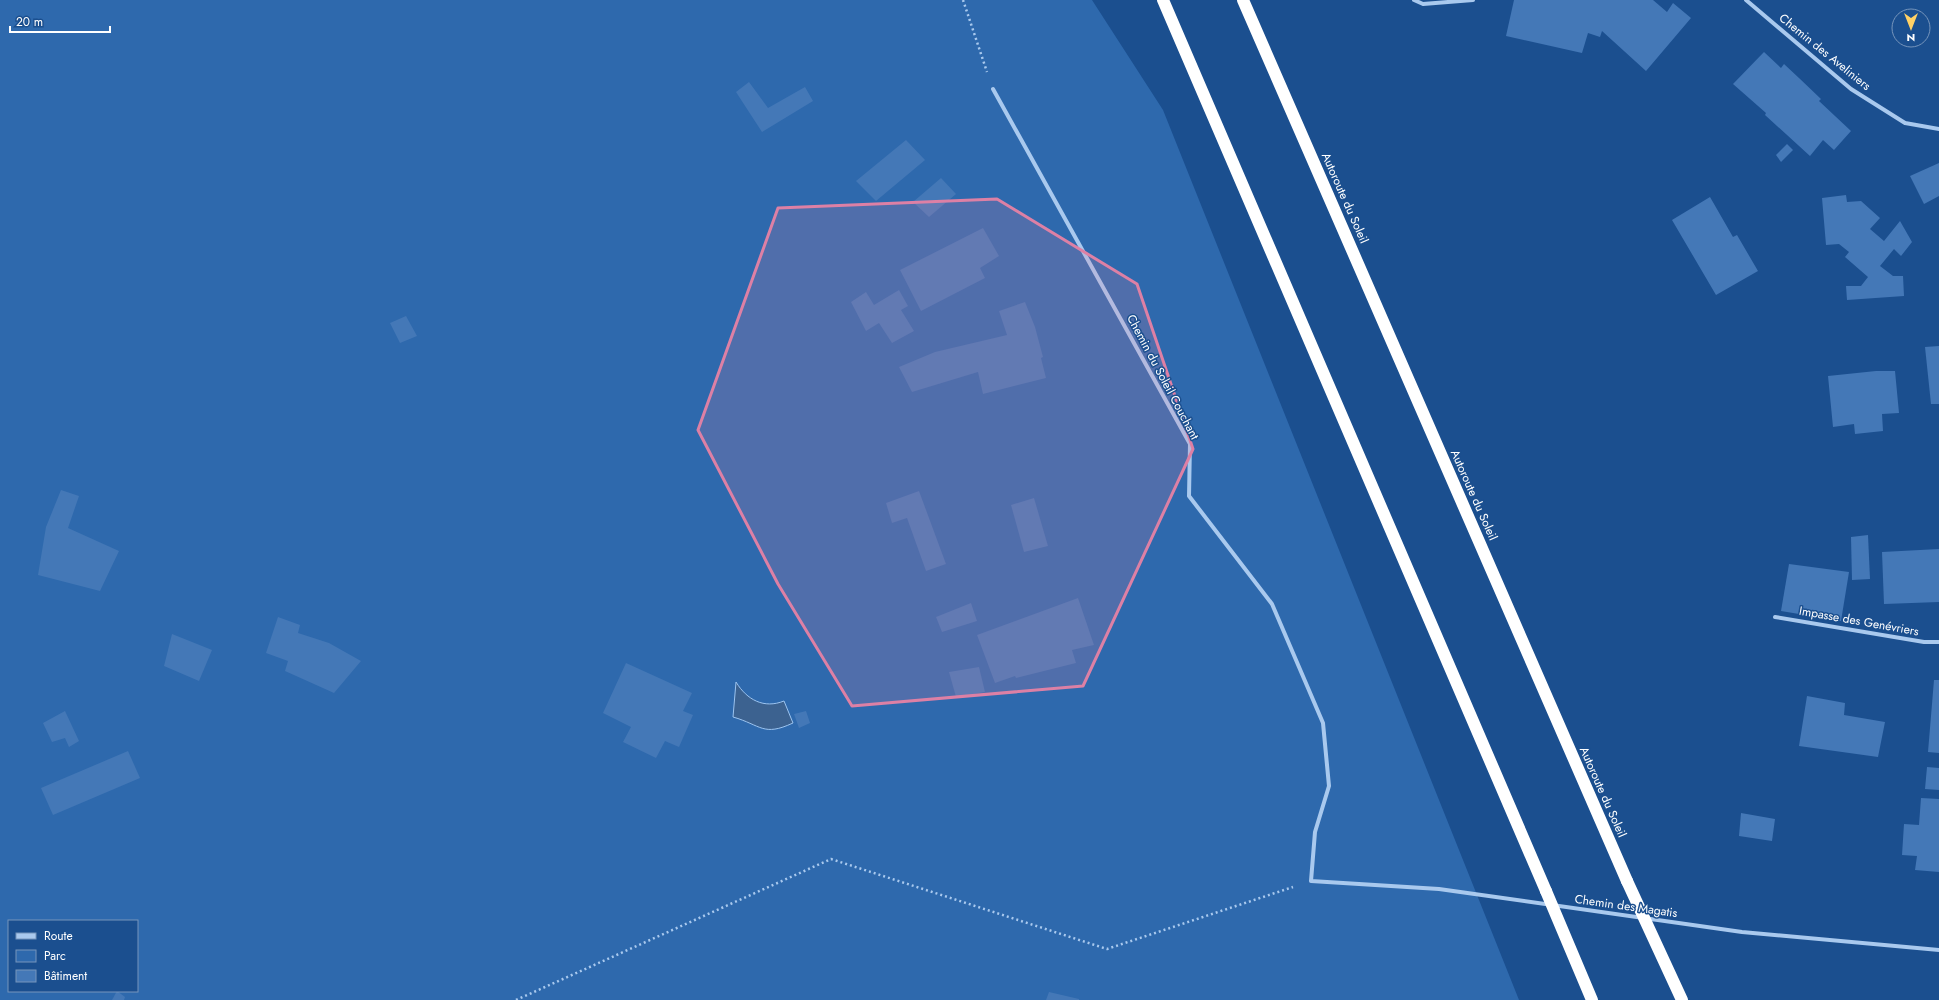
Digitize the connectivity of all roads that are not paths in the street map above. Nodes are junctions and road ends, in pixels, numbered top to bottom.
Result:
1 (1163, 0) edge
2 (1243, 0) edge
3 (1414, 0) edge
4 (1473, 0) edge
5 (1746, 0) edge
6 (993, 89) road end
7 (1939, 129) edge
8 (1775, 617) dead end
9 (1939, 642) edge
10 (1311, 882) joint
11 (1939, 950) edge
12 (1592, 1000) edge
13 (1682, 1000) edge

1 - 12 highway, bridge
2 - 13 highway, Autoroute du Soleil, bridge
3 - 4 street
5 - 7 street, Chemin des Aveliniers
6 - 10 street, Chemin du Soleil Couchant
8 - 9 street, Impasse des Genévriers
10 - 11 street, Chemin des Magatis

